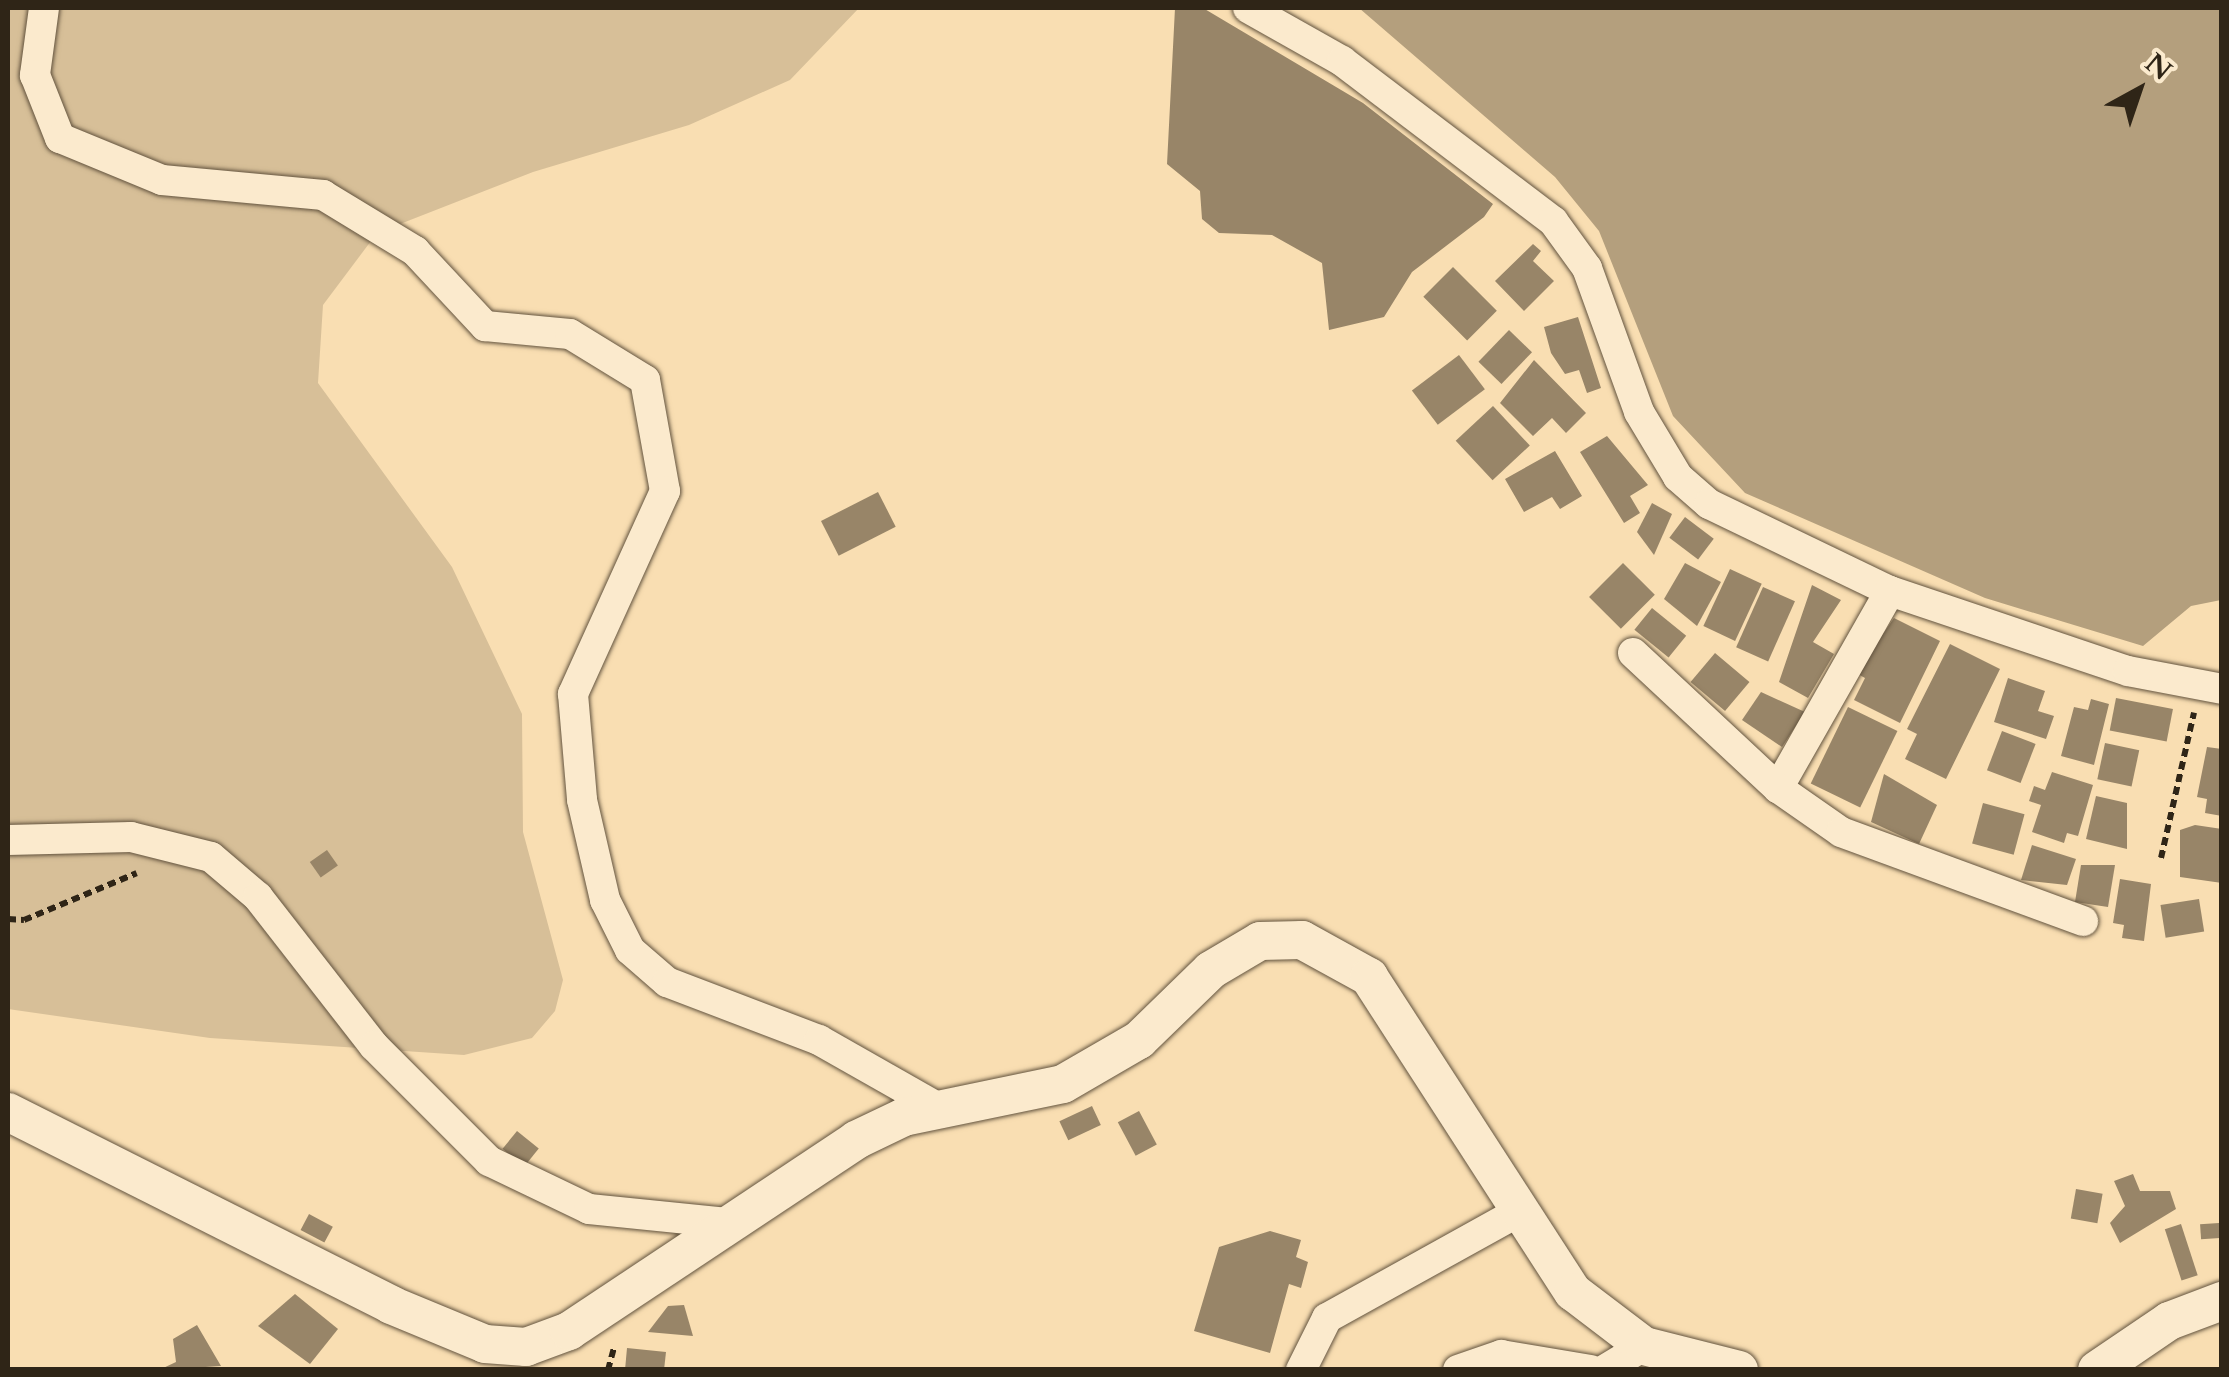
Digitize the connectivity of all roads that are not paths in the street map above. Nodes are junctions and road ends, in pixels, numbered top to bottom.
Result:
1 (44, 8) edge
2 (1248, 8) edge
3 (1890, 590) junction
4 (1633, 653) dead end
5 (2211, 687) edge
6 (1778, 788) junction
7 (8, 840) edge
8 (2084, 921) dead end
9 (942, 1110) junction
10 (8, 1112) edge
11 (1520, 1211) junction
12 (727, 1223) junction
13 (2222, 1301) edge
14 (1644, 1346) junction
15 (1301, 1370) edge
16 (1458, 1370) edge
17 (1590, 1370) edge
18 (1604, 1370) edge
19 (1739, 1370) edge
20 (2097, 1370) edge

1 - 9 street
2 - 3 street
3 - 5 street
3 - 6 street
4 - 6 street
6 - 8 street
7 - 12 street
9 - 11 street
9 - 12 street
10 - 12 street
11 - 14 street
11 - 15 street
13 - 20 street
14 - 18 street
14 - 19 street
16 - 17 street

